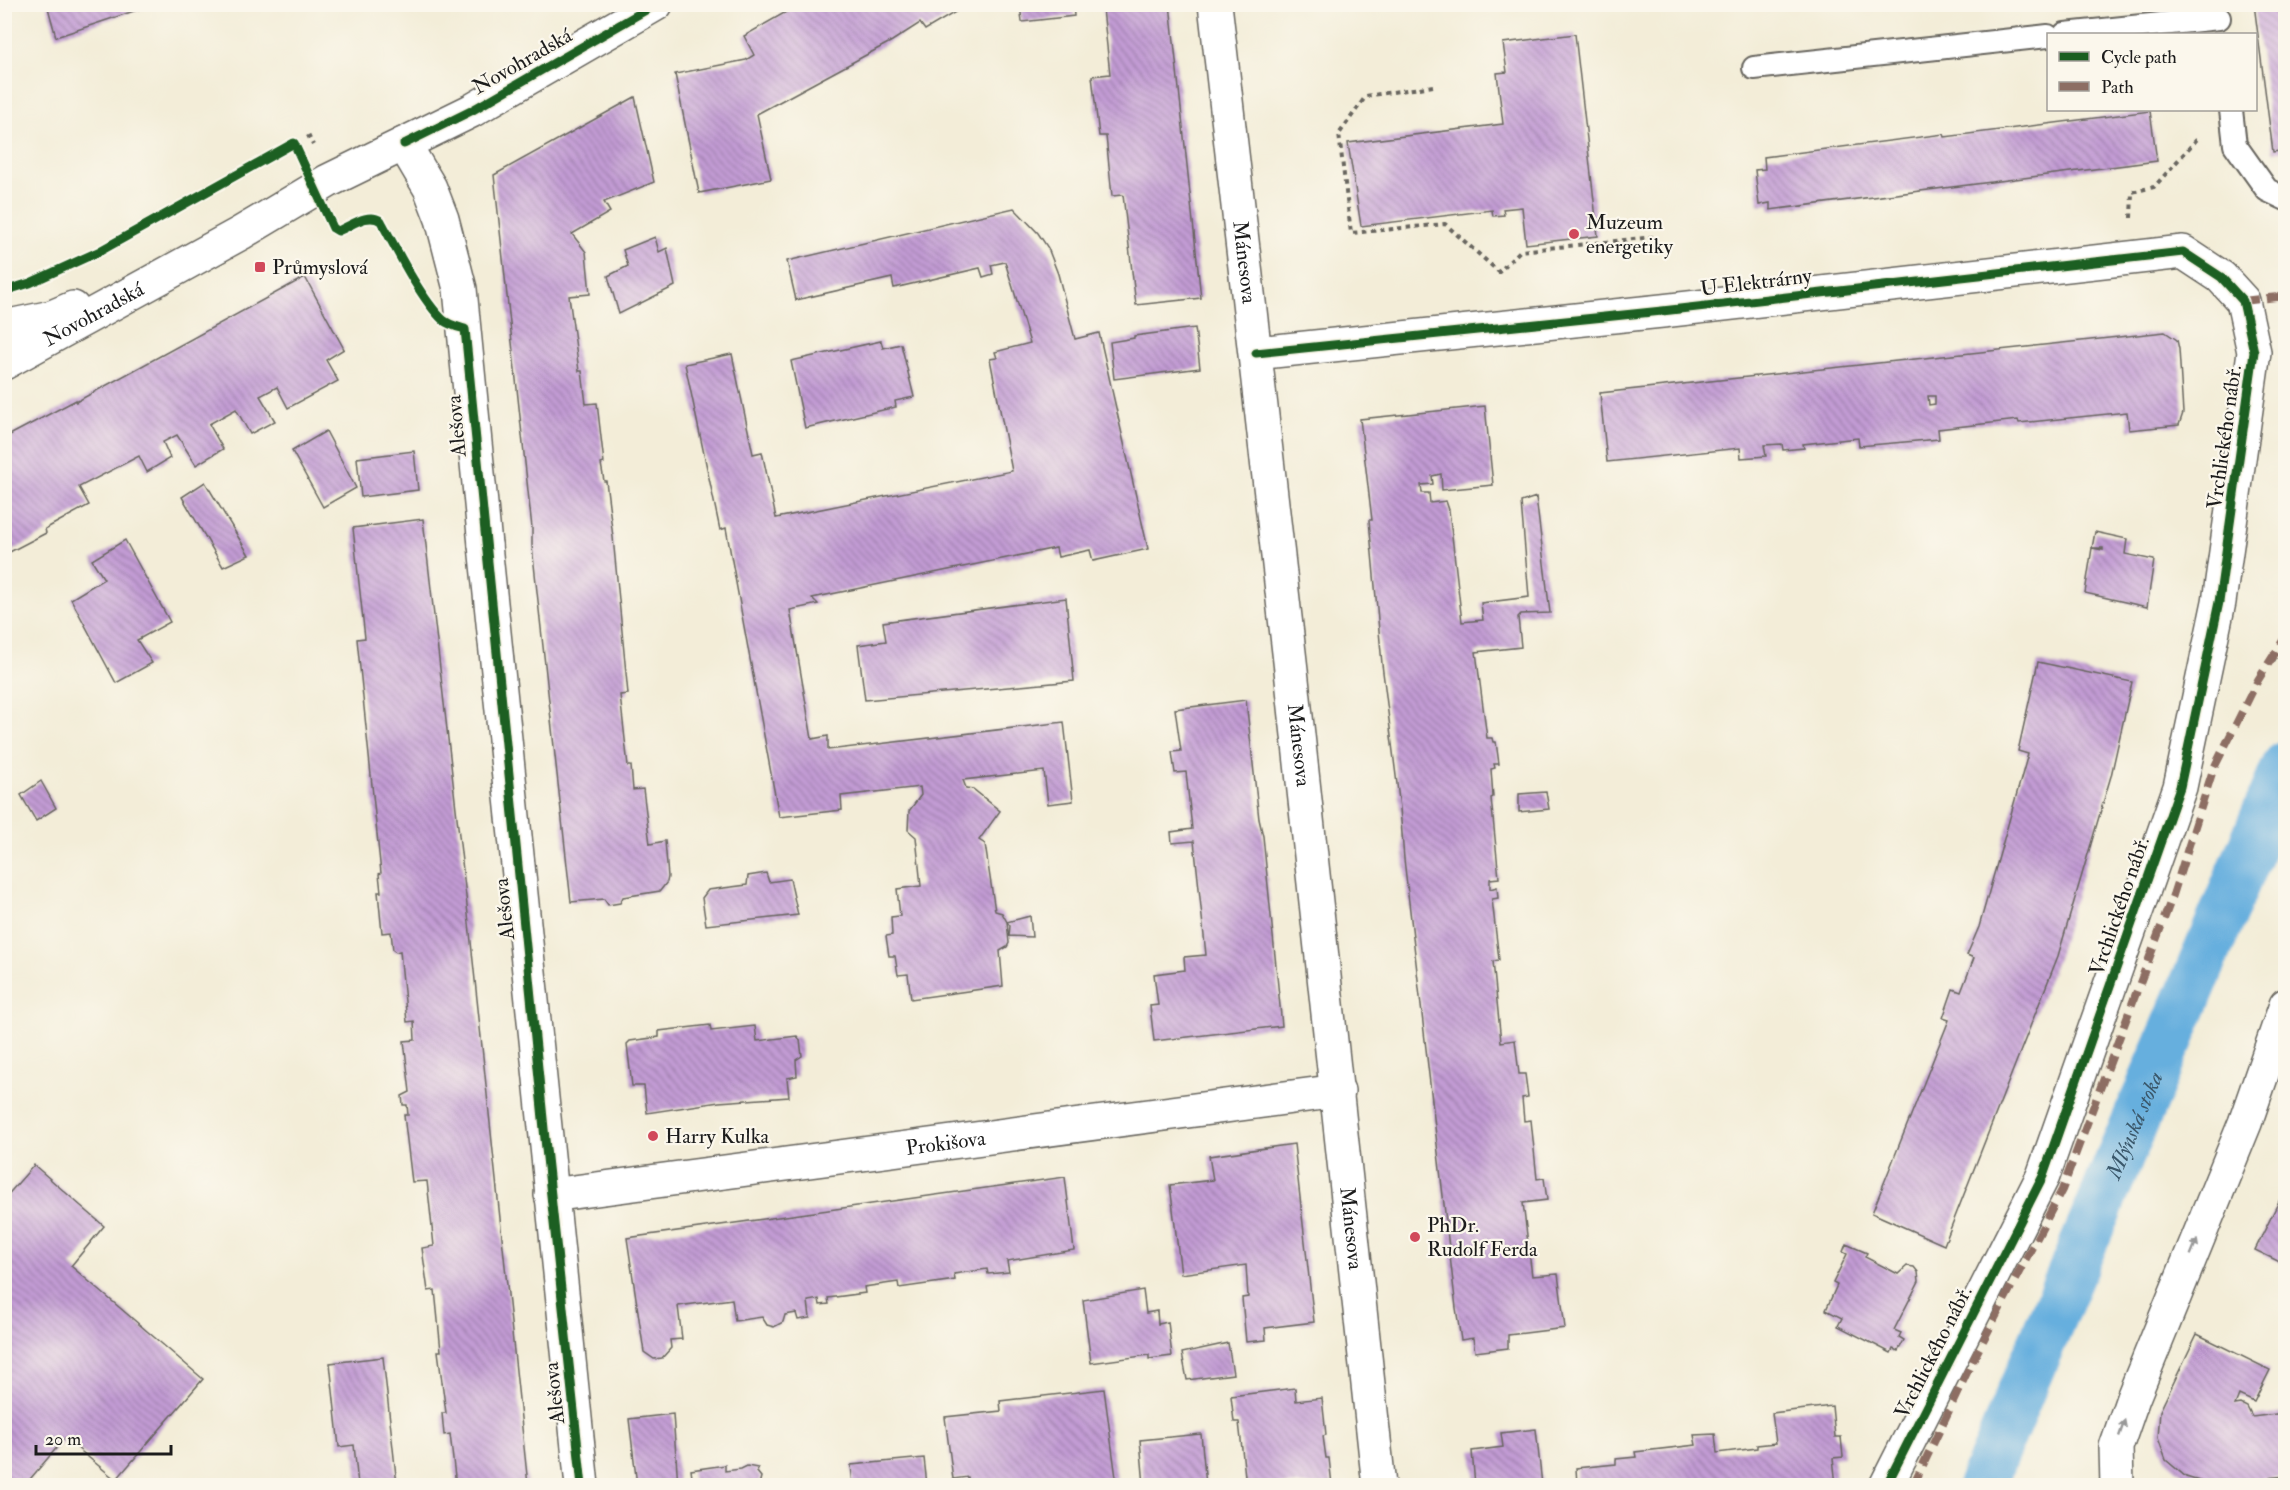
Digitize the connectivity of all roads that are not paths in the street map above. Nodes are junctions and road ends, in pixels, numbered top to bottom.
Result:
1 (657, 4) edge
2 (1215, 4) edge
3 (2219, 19) edge
4 (2075, 33) edge
5 (2047, 36) edge
6 (1754, 68) dead end
7 (2232, 118) edge
8 (404, 144) junction
9 (2280, 193) edge
10 (154, 281) junction
11 (2243, 301) joint
12 (4, 327) edge
13 (1256, 353) junction
14 (4, 363) edge
15 (2286, 1005) edge
16 (1338, 1091) junction
17 (551, 1195) junction
18 (582, 1485) edge
19 (1379, 1485) edge
20 (1886, 1485) edge
21 (2117, 1485) edge

1 - 8 street, Novohradská
2 - 13 street, Mánesova
3 - 4 lane
5 - 6 lane
7 - 9 lane
8 - 10 street, Novohradská
8 - 17 street, Alešova
10 - 12 street
10 - 14 street, Novohradská
11 - 13 street, U Elektrárny
11 - 20 street, Vrchlického nábř.
13 - 16 street, Mánesova
21 -> 15 street
16 - 17 street, Prokišova
16 - 19 street, Mánesova
17 - 18 street, Alešova

